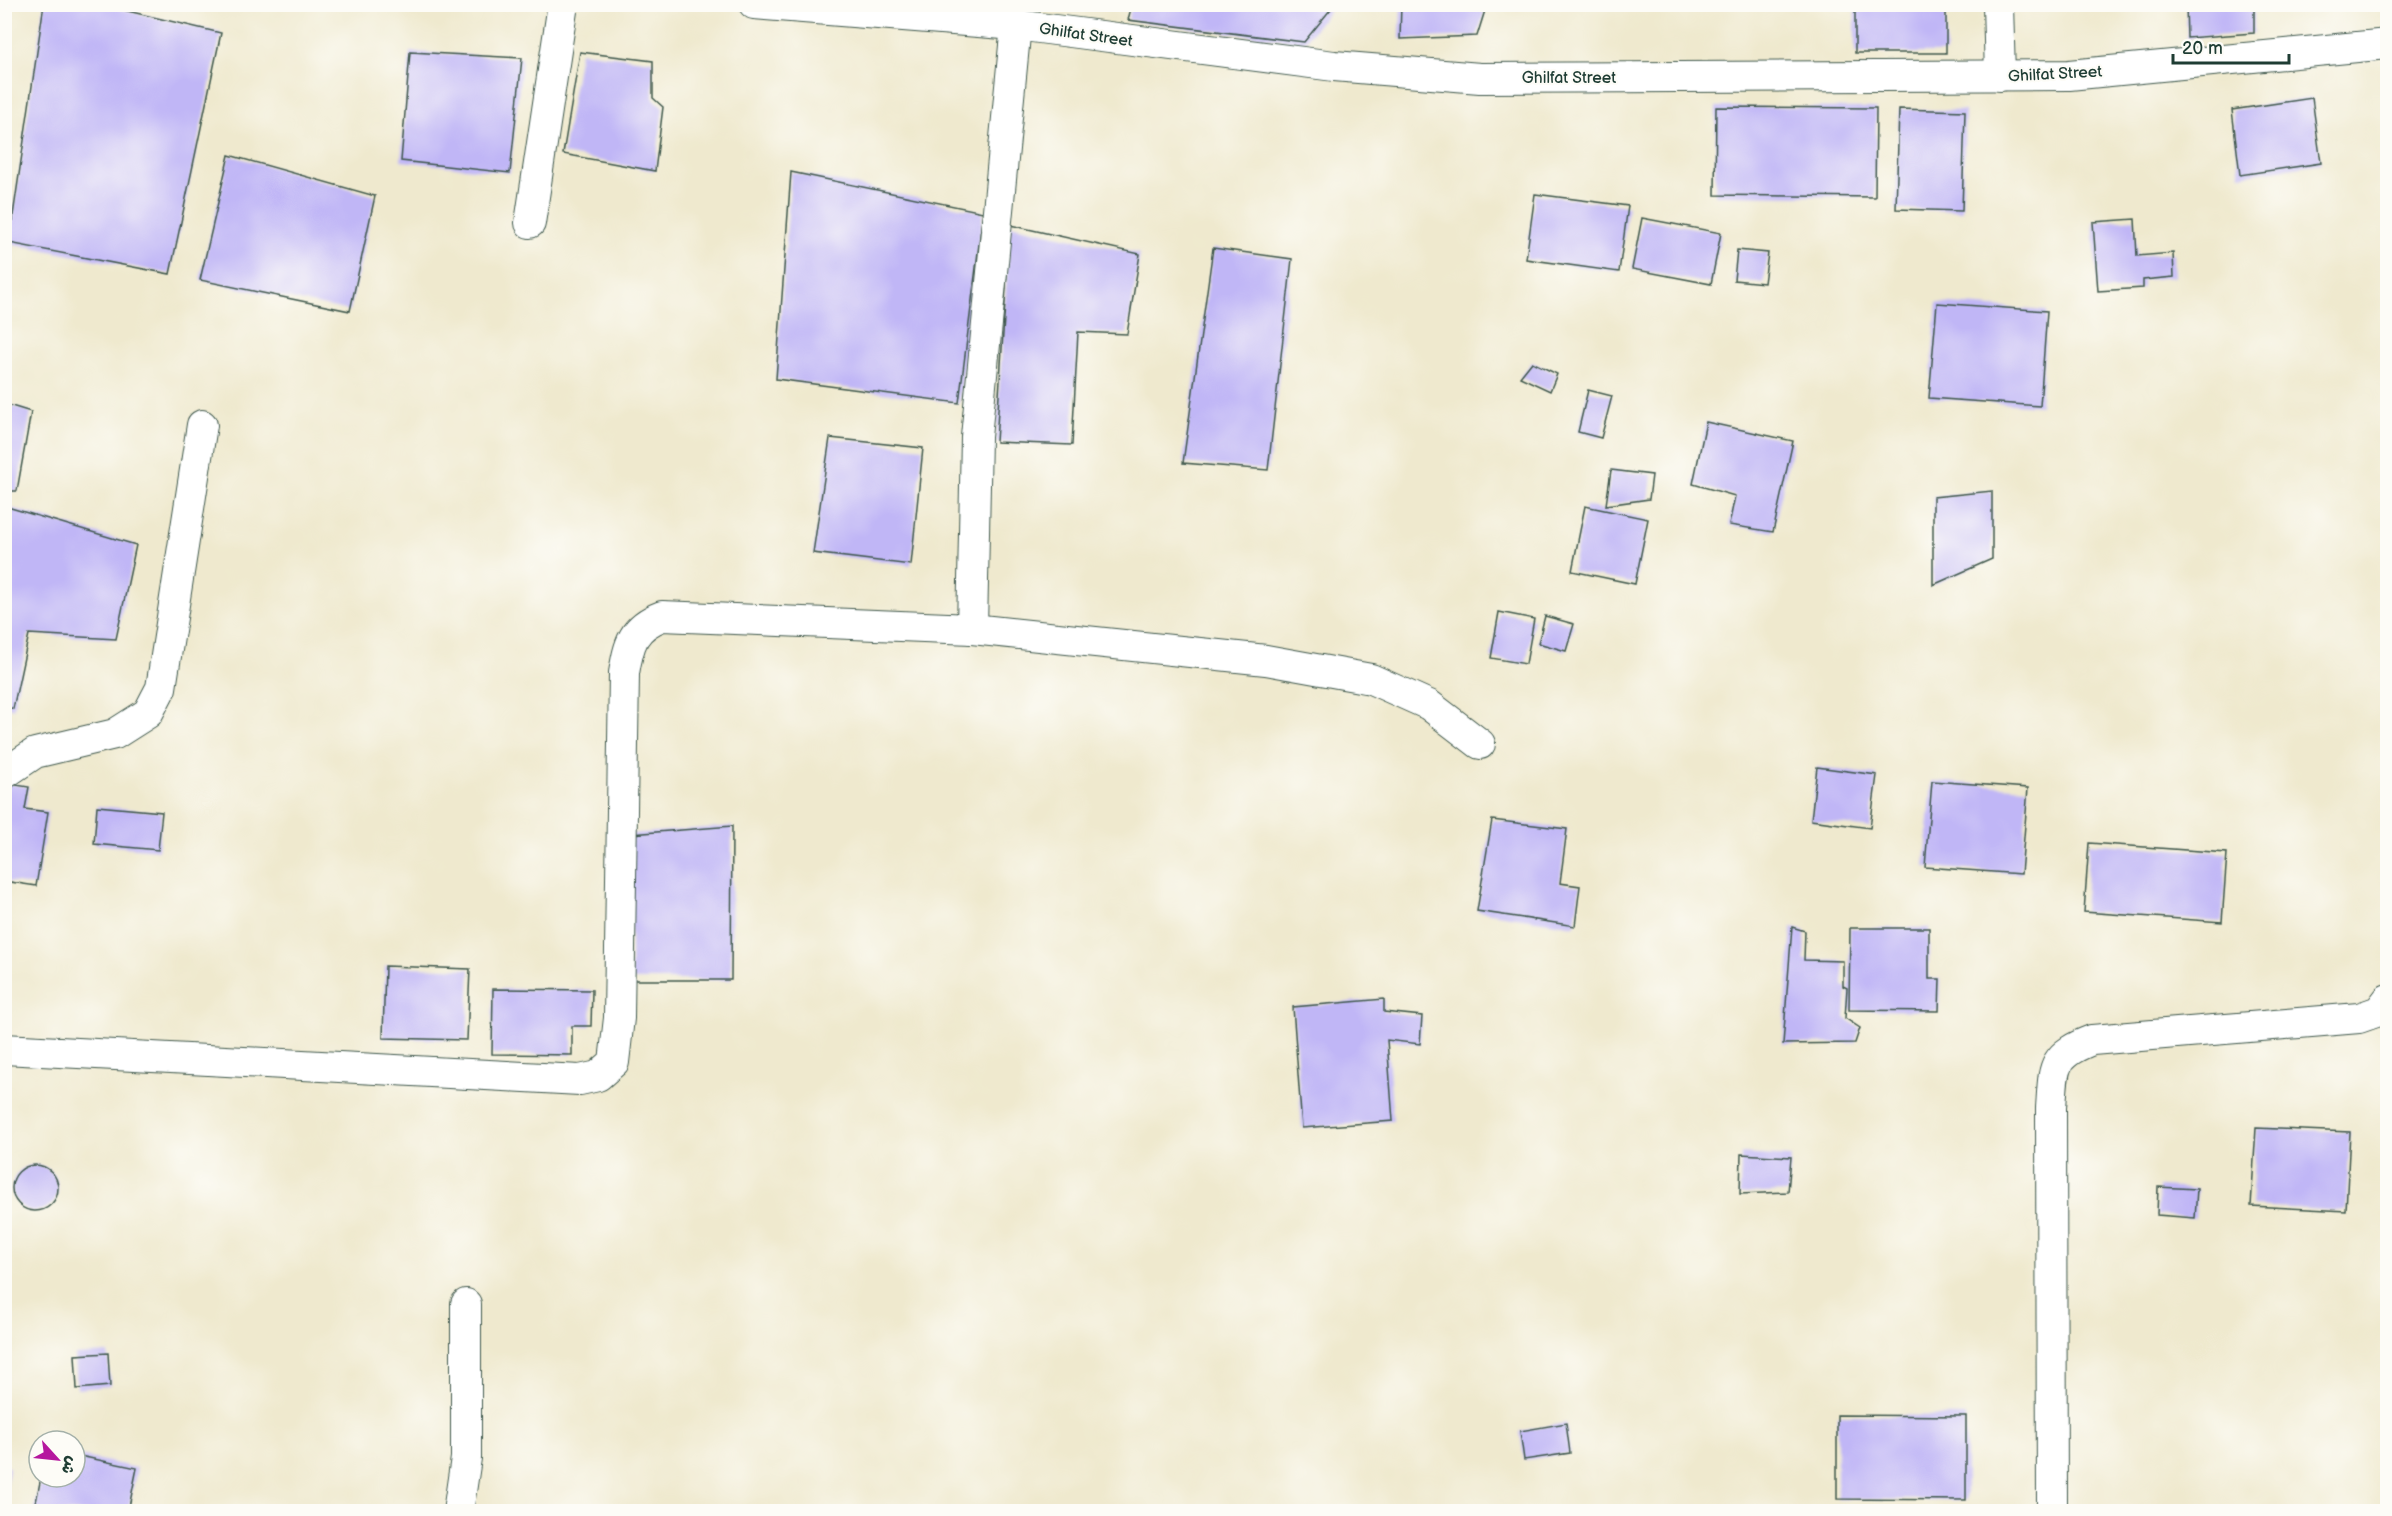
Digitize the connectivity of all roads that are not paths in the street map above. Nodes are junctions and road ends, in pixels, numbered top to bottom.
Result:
1 (563, 4) edge
2 (754, 4) edge
3 (1998, 4) edge
4 (1016, 25) junction
5 (2388, 44) edge
6 (2000, 76) junction
7 (530, 223) dead end
8 (202, 425) dead end
9 (972, 629) junction
10 (1480, 744) dead end
11 (4, 774) edge
12 (2388, 999) edge
13 (4, 1049) edge
14 (466, 1304) dead end
15 (458, 1512) edge
16 (2052, 1512) edge

1 - 7 street
2 - 4 street, Ghilfat Street
3 - 6 street
4 - 6 street, Ghilfat Street
4 - 9 street
5 - 6 street, Ghilfat Street
8 - 11 street
9 - 10 street
9 - 13 street
12 - 16 street
14 - 15 street

